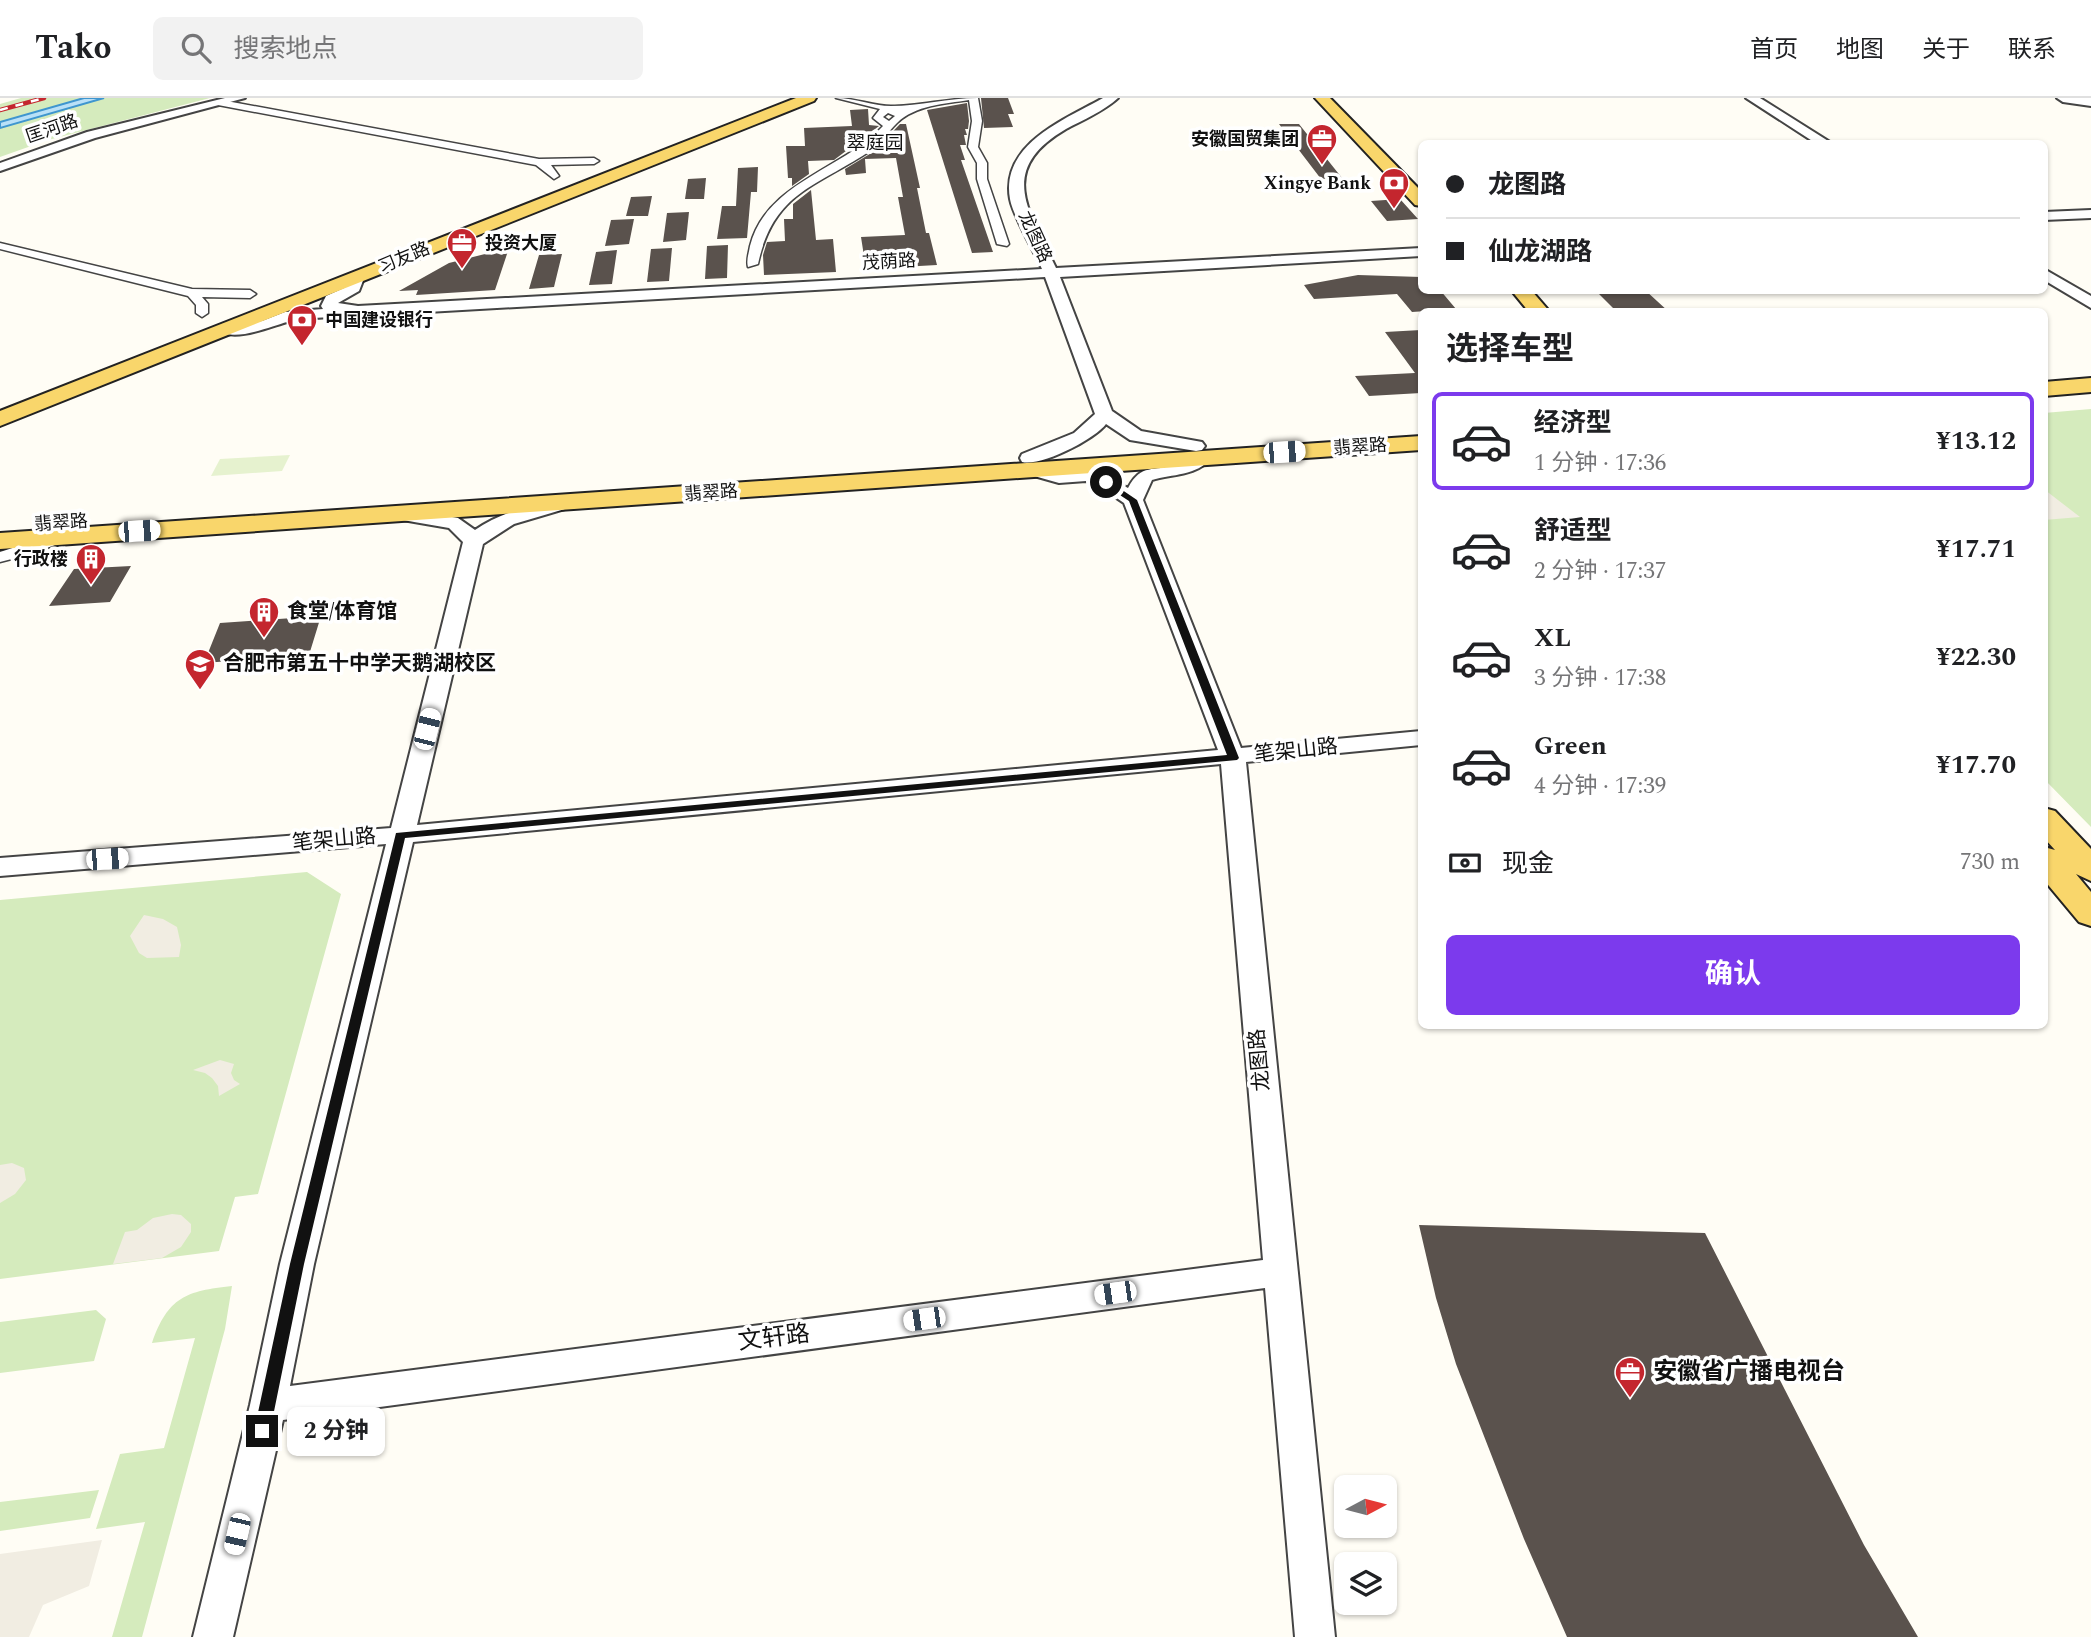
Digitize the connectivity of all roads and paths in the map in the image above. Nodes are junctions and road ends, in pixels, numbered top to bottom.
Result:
1 (239, 98) edge
2 (781, 98) edge
3 (809, 98) edge
4 (841, 98) edge
5 (967, 98) edge
6 (973, 98) edge
7 (1112, 98) edge
8 (1322, 98) edge
9 (1337, 98) edge
10 (1752, 98) edge
11 (2063, 98) edge
12 (2091, 102) edge
13 (221, 103) junction
14 (887, 108) junction
15 (921, 108) junction
16 (899, 117) junction
17 (890, 126) junction
18 (1820, 140) edge
19 (594, 161) dead end
20 (539, 162) junction
21 (0, 167) edge
22 (554, 176) dead end
23 (1418, 184) edge
24 (1418, 198) edge
25 (2091, 214) edge
26 (2048, 216) edge
27 (1003, 244) dead end
28 (0, 246) edge
29 (1418, 252) edge
30 (752, 264) dead end
31 (1051, 272) junction
32 (2048, 276) edge
33 (356, 278) junction
34 (192, 293) junction
35 (250, 294) dead end
36 (1511, 294) edge
37 (1524, 294) edge
38 (2091, 303) edge
39 (1523, 308) edge
40 (1536, 308) edge
41 (358, 312) junction
42 (202, 313) dead end
43 (228, 330) junction
44 (2091, 385) edge
45 (2048, 389) edge
46 (2091, 395) edge
47 (2048, 398) edge
48 (0, 402) edge
49 (1104, 414) junction
50 (0, 419) edge
51 (1418, 431) edge
52 (1418, 443) edge
53 (1199, 452) junction
54 (1032, 464) junction
55 (1133, 500) junction
56 (568, 502) junction
57 (398, 514) junction
58 (0, 527) edge
59 (62, 537) junction
60 (0, 541) edge
61 (473, 542) junction
62 (0, 557) edge
63 (1418, 738) edge
64 (1233, 758) junction
65 (2048, 822) edge
66 (400, 835) junction
67 (2048, 863) edge
68 (0, 867) edge
69 (2091, 870) edge
70 (2091, 914) edge
71 (1279, 1272) junction
72 (268, 1405) junction
73 (213, 1637) edge
74 (1315, 1637) edge

1 - 13 street, 匡河路
2 - 48 main road, 习友路
3 - 33 main road, 习友路
4 - 14 street
5 - 15 street
6 - 27 street
7 - 31 street, 龙图路
8 - 24 main road
9 - 23 main road
10 - 18 street
11 - 12 street
13 - 20 street
13 - 21 street, 匡河路
14 - 15 street
14 - 16 street
14 - 17 street
15 - 16 street
16 - 17 street
17 - 30 street
19 - 20 street
20 - 22 street
25 - 26 street
28 - 34 street
29 - 31 street, 茂荫路
31 - 41 street, 茂荫路
31 - 49 street, 龙图路
32 - 38 street
33 - 41 street
33 - 43 main road, 习友路
34 - 35 street
34 - 42 street
36 - 39 main road
37 - 40 main road
41 - 43 street
43 - 50 main road, 习友路
44 - 45 main road
46 - 47 main road
49 - 53 street
49 - 54 street
51 - 53 main road, 翡翠路
52 - 53 main road, 翡翠路
53 - 54 main road, 翡翠路
53 - 55 street
54 - 55 street
54 - 56 main road, 翡翠路
54 - 58 main road, 翡翠路
55 - 64 street, 龙图路
56 - 57 main road, 翡翠路
56 - 61 street
57 - 59 main road, 翡翠路
57 - 61 street
59 - 60 main road, 翡翠路
59 - 62 street
61 - 66 street
63 - 64 street, 笔架山路
64 - 66 street, 笔架山路
64 - 71 street, 龙图路
65 - 69 main road
66 - 68 street, 笔架山路
66 - 72 street
67 - 70 main road
71 - 72 street, 文轩路
71 - 74 street, 龙图路
72 - 73 street

